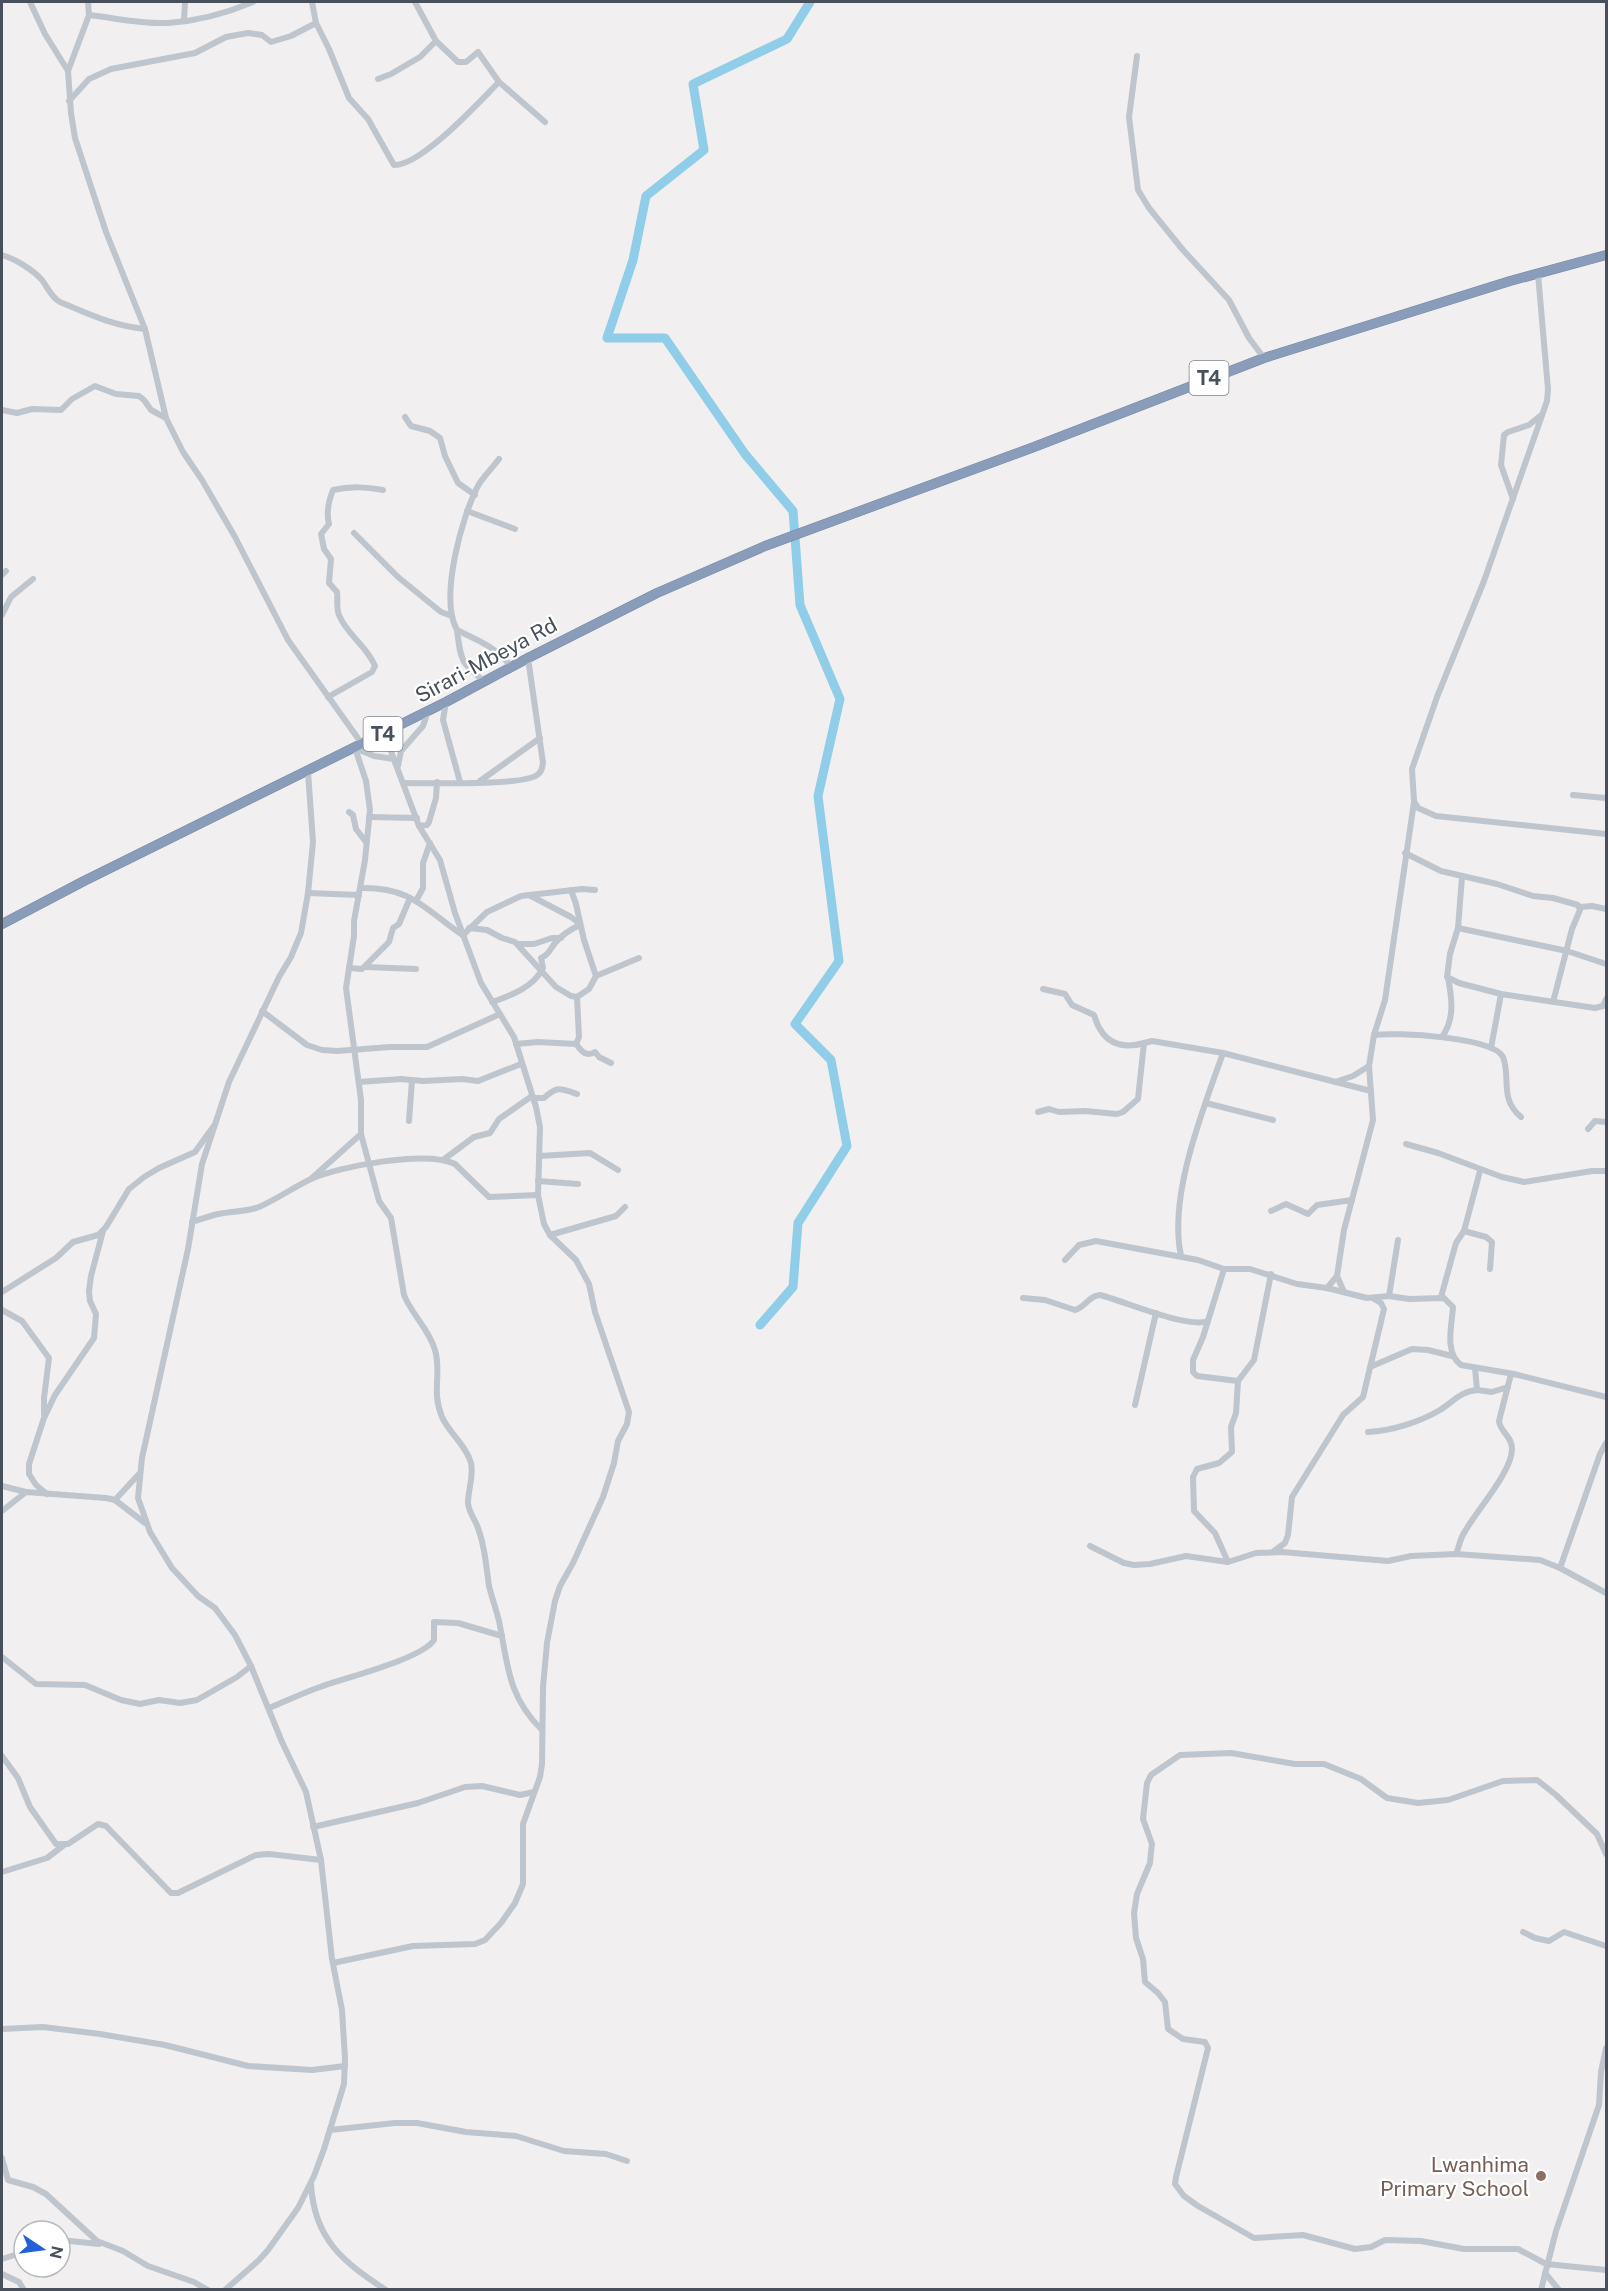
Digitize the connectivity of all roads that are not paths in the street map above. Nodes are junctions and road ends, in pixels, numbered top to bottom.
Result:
1 (30, 2) edge
2 (93, 2) edge
3 (185, 2) edge
4 (253, 2) edge
5 (312, 2) edge
6 (415, 2) edge
7 (236, 5) edge
8 (89, 8) edge
9 (184, 20) junction
10 (316, 23) junction
11 (436, 41) junction
12 (1137, 56) dead end
13 (68, 71) junction
14 (378, 79) dead end
15 (499, 82) junction
16 (69, 101) junction
17 (545, 122) dead end
18 (2, 255) edge
19 (1606, 255) edge
20 (1538, 274) junction
21 (145, 329) junction
22 (1263, 358) junction
23 (2, 410) edge
24 (1543, 413) junction
25 (405, 417) dead end
26 (166, 418) junction
27 (500, 459) dead end
28 (383, 490) dead end
29 (475, 495) junction
30 (1513, 499) junction
31 (467, 511) junction
32 (515, 529) dead end
33 (354, 533) dead end
34 (33, 579) dead end
35 (2, 615) edge
36 (452, 616) junction
37 (457, 630) junction
38 (528, 658) junction
39 (512, 668) junction
40 (485, 682) junction
41 (328, 697) junction
42 (447, 702) junction
43 (429, 711) junction
44 (384, 733) junction
45 (540, 738) junction
46 (359, 746) junction
47 (394, 759) junction
48 (398, 767) junction
49 (308, 772) junction
50 (437, 782) junction
51 (460, 782) junction
52 (480, 782) junction
53 (405, 783) junction
54 (1573, 795) dead end
55 (1606, 798) edge
56 (1414, 801) junction
57 (349, 812) dead end
58 (369, 816) junction
59 (417, 818) junction
60 (419, 826) junction
61 (1606, 834) edge
62 (366, 843) junction
63 (430, 843) junction
64 (1405, 853) junction
65 (1462, 877) junction
66 (571, 890) junction
67 (595, 890) dead end
68 (360, 891) junction
69 (308, 893) junction
70 (529, 894) junction
71 (413, 899) junction
72 (1580, 907) junction
73 (1606, 909) edge
74 (2, 924) edge
75 (580, 925) junction
76 (1458, 928) junction
77 (466, 933) junction
78 (561, 938) junction
79 (518, 944) junction
80 (1567, 951) junction
81 (377, 956) junction
82 (639, 958) dead end
83 (1606, 964) edge
84 (365, 967) junction
85 (392, 967) junction
86 (349, 968) junction
87 (416, 969) dead end
88 (542, 971) junction
89 (596, 976) junction
90 (1448, 977) junction
91 (1043, 989) dead end
92 (1501, 994) junction
93 (577, 997) junction
94 (1606, 999) edge
95 (492, 1002) junction
96 (1553, 1002) junction
97 (262, 1011) junction
98 (500, 1014) junction
99 (1374, 1035) junction
100 (1442, 1037) junction
101 (516, 1044) junction
102 (576, 1044) junction
103 (1144, 1044) junction
104 (1491, 1048) junction
105 (354, 1050) junction
106 (1223, 1053) junction
107 (610, 1063) dead end
108 (521, 1064) junction
109 (1369, 1066) junction
110 (412, 1080) junction
111 (359, 1082) junction
112 (1335, 1082) junction
113 (1371, 1091) junction
114 (577, 1094) dead end
115 (532, 1097) junction
116 (1206, 1103) junction
117 (1038, 1112) dead end
118 (1521, 1117) dead end
119 (1273, 1120) dead end
120 (410, 1121) dead end
121 (217, 1122) junction
122 (1606, 1122) edge
123 (1588, 1129) dead end
124 (361, 1134) junction
125 (1406, 1144) dead end
126 (539, 1156) junction
127 (443, 1160) junction
128 (368, 1164) junction
129 (618, 1170) dead end
130 (1480, 1171) junction
131 (1606, 1171) edge
132 (312, 1179) junction
133 (538, 1181) junction
134 (579, 1184) dead end
135 (538, 1195) junction
136 (1352, 1200) junction
137 (625, 1207) dead end
138 (1271, 1211) dead end
139 (192, 1222) junction
140 (103, 1231) junction
141 (1464, 1231) junction
142 (550, 1235) junction
143 (1398, 1240) dead end
144 (1181, 1257) junction
145 (1065, 1260) dead end
146 (1224, 1269) junction
147 (1490, 1269) dead end
148 (1270, 1274) junction
149 (1337, 1276) junction
150 (1327, 1288) junction
151 (2, 1292) edge
152 (1344, 1292) junction
153 (1389, 1296) junction
154 (1441, 1297) junction
155 (1023, 1298) dead end
156 (1374, 1299) junction
157 (2, 1310) edge
158 (1156, 1313) junction
159 (1208, 1321) junction
160 (1452, 1356) junction
161 (1370, 1367) junction
162 (1475, 1368) junction
163 (1511, 1374) junction
164 (1238, 1381) junction
165 (1508, 1387) junction
166 (1477, 1390) junction
167 (1606, 1397) edge
168 (1135, 1405) dead end
169 (44, 1418) junction
170 (1368, 1432) dead end
171 (1606, 1443) edge
172 (140, 1474) junction
173 (2, 1486) edge
174 (26, 1492) junction
175 (47, 1494) junction
176 (115, 1500) junction
177 (2, 1511) edge
178 (146, 1524) junction
179 (1090, 1546) dead end
180 (1274, 1552) junction
181 (1456, 1554) junction
182 (1228, 1562) junction
183 (1560, 1568) junction
184 (1606, 1593) edge
185 (501, 1636) junction
186 (2, 1657) edge
187 (252, 1666) junction
188 (269, 1708) junction
189 (541, 1729) junction
190 (2, 1756) edge
191 (534, 1792) junction
192 (313, 1827) junction
193 (64, 1845) junction
194 (1606, 1854) edge
195 (321, 1860) junction
196 (2, 1872) edge
197 (1523, 1932) dead end
198 (1606, 1946) edge
199 (333, 1963) junction
200 (2, 2029) edge
201 (1606, 2048) edge
202 (345, 2066) junction
203 (330, 2130) junction
204 (2, 2158) edge
205 (627, 2161) dead end
206 (310, 2183) junction
207 (72, 2241) edge
208 (103, 2245) junction
209 (1546, 2264) junction
210 (1606, 2270) edge
211 (1545, 2273) junction
212 (2, 2274) edge
213 (24, 2289) edge
214 (208, 2289) edge
215 (225, 2289) edge
216 (387, 2289) edge
217 (1541, 2289) edge
218 (1559, 2289) edge

1 - 13 street
2 - 8 street
3 - 9 street
4 - 7 street
5 - 10 street
6 - 11 street
7 - 9 street
8 - 9 street
8 - 13 street
10 - 15 street
10 - 16 street
11 - 14 street
11 - 15 street
12 - 22 street
13 - 16 street
15 - 17 street
16 - 21 street
18 - 21 street
19 - 20 highway, T4
20 - 22 highway, T4
20 - 24 street
21 - 26 street
22 - 38 highway, Sirari-Mbeya Rd / T4
23 - 26 street
24 - 30 street
24 - 30 street
25 - 29 street
26 - 41 street
27 - 29 street
28 - 41 street
29 - 31 street
30 - 56 street
31 - 32 street
31 - 36 street
33 - 36 street
34 - 35 street
36 - 37 street
37 - 39 street
37 - 40 street
38 - 39 highway, Sirari-Mbeya Rd / T4
38 - 45 street
39 - 40 highway, Sirari-Mbeya Rd / T4
40 - 42 highway, Sirari-Mbeya Rd / T4
41 - 46 street
42 - 43 highway, Sirari-Mbeya Rd / T4
42 - 51 street
43 - 44 highway, Sirari-Mbeya Rd / T4
43 - 48 street
44 - 46 highway, Sirari-Mbeya Rd / T4
44 - 47 street
45 - 52 street
45 - 52 street
46 - 47 street
46 - 49 highway, Sirari-Mbeya Rd / T4
46 - 58 street
47 - 48 street
48 - 53 street
49 - 69 street
49 - 74 highway, Sirari-Mbeya Rd / T4
50 - 51 street
50 - 53 street
50 - 60 street
51 - 52 street
53 - 59 street
54 - 55 street
56 - 61 street
56 - 64 street
57 - 62 street
58 - 59 street
58 - 62 street
59 - 60 street
60 - 63 street
62 - 68 street
63 - 71 street
63 - 77 street
64 - 65 street
64 - 99 street
65 - 72 street
65 - 76 street
66 - 67 street
66 - 70 street
66 - 75 street
68 - 69 street
68 - 71 street
68 - 86 street
69 - 97 street
70 - 75 street
70 - 77 street
71 - 77 street
71 - 81 street
72 - 73 street
72 - 80 street
75 - 78 street
75 - 89 street
76 - 80 street
76 - 90 street
77 - 79 street
77 - 95 street
78 - 79 street
78 - 88 street
79 - 88 street
80 - 83 street
80 - 96 street
81 - 84 street
81 - 85 street
82 - 89 street
84 - 85 street
84 - 86 street
85 - 87 street
86 - 105 street
88 - 93 street
88 - 95 street
89 - 93 street
90 - 92 street
90 - 100 street
91 - 103 street
92 - 96 street
92 - 104 street
93 - 102 street
94 - 96 street
95 - 98 street
97 - 105 street
97 - 121 street
98 - 101 street
98 - 105 street
99 - 100 street
99 - 109 street
100 - 104 street
101 - 102 street
101 - 108 street
102 - 107 street
103 - 106 street
103 - 117 street
104 - 118 street
105 - 111 street
106 - 112 street
106 - 116 street
108 - 110 street
108 - 115 street
109 - 112 street
109 - 113 street
110 - 111 street
110 - 120 street
111 - 124 street
112 - 113 street
113 - 136 street
114 - 115 street
115 - 126 street
115 - 127 street
116 - 119 street
116 - 144 street
121 - 139 street
121 - 140 street
122 - 123 street
124 - 128 street
124 - 132 street
125 - 130 street
126 - 129 street
126 - 133 street
127 - 128 street
127 - 135 street
128 - 132 street
128 - 185 street
130 - 131 street
130 - 141 street
132 - 139 street
133 - 134 street
133 - 135 street
135 - 142 street
136 - 138 street
136 - 149 street
137 - 142 street
139 - 172 street
140 - 151 street
140 - 169 street
141 - 147 street
141 - 154 street
142 - 189 street
143 - 153 street
144 - 145 street
144 - 146 street
146 - 148 street
146 - 159 street
148 - 150 street
148 - 164 street
149 - 150 street
149 - 152 street
150 - 152 street
152 - 156 street
153 - 154 street
153 - 156 street
154 - 160 street
155 - 158 street
156 - 161 street
157 - 169 street
158 - 159 street
158 - 168 street
159 - 164 street
160 - 161 street
160 - 162 street
161 - 180 street
162 - 163 street
162 - 166 street
163 - 165 street
163 - 167 street
164 - 182 street
165 - 166 street
165 - 181 street
166 - 170 street
169 - 175 street
171 - 183 street
172 - 176 street
172 - 178 street
173 - 174 street
174 - 175 street
174 - 177 street
175 - 176 street
176 - 178 street
178 - 187 street
179 - 182 street
180 - 181 street
180 - 182 street
181 - 183 street
183 - 184 street
185 - 188 street
185 - 189 street
186 - 187 street
187 - 188 street
188 - 192 street
189 - 191 street
190 - 193 street
191 - 192 street
191 - 199 street
192 - 195 street
193 - 195 street
193 - 196 street
194 - 209 street
195 - 199 street
197 - 198 street
199 - 202 street
200 - 202 street
201 - 209 street
202 - 203 street
203 - 205 street
203 - 206 street
204 - 208 street
206 - 215 street
206 - 216 street
207 - 208 street
208 - 214 street
209 - 210 street
209 - 211 street
211 - 217 street
211 - 218 street
212 - 213 street

